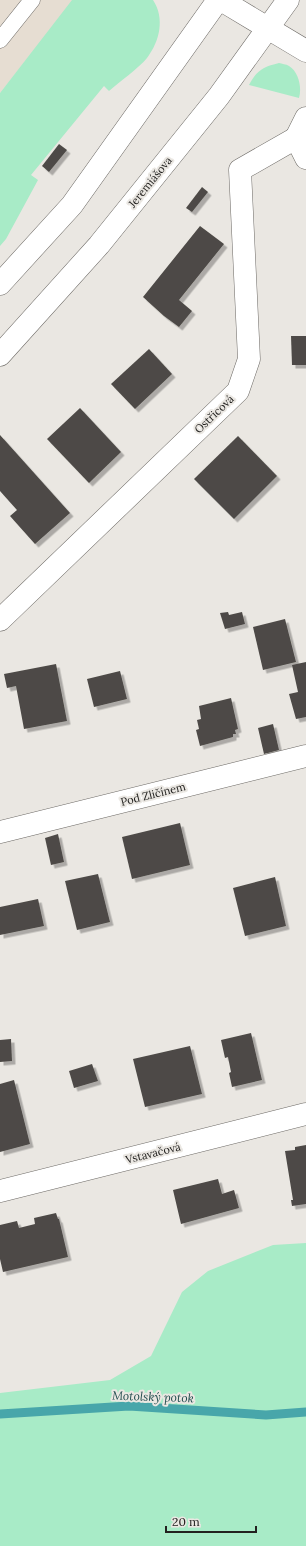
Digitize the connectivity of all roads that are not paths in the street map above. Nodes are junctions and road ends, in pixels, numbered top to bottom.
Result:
1 (32, 0) edge
2 (220, 0) edge
3 (288, 0) edge
4 (269, 28) junction
5 (0, 40) edge
6 (306, 51) edge
7 (306, 118) edge
8 (296, 138) junction
9 (306, 158) edge
10 (0, 284) edge
11 (0, 355) edge
12 (0, 620) edge
13 (306, 756) edge
14 (0, 832) edge
15 (306, 1114) edge
16 (0, 1191) edge

1 - 5 lane
2 - 4 street
2 - 10 street
3 - 4 street, Jeremiášova
4 - 6 street
4 - 11 street, Jeremiášova
7 - 8 street
8 - 9 street
8 - 12 street, Ostřicová
13 - 14 street, Pod Zličínem
15 - 16 street, Vstavačová

